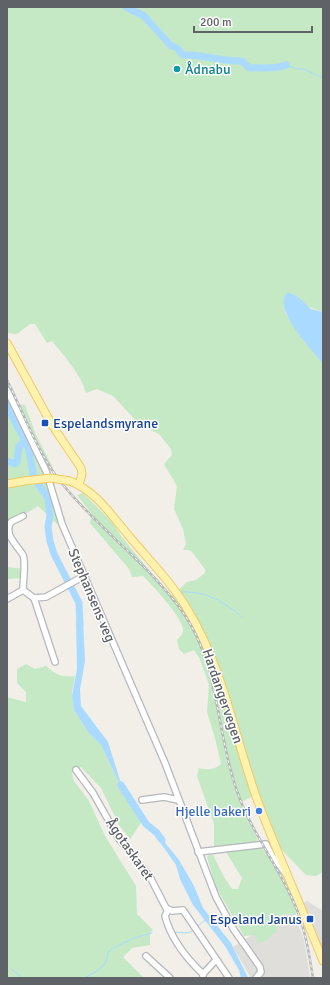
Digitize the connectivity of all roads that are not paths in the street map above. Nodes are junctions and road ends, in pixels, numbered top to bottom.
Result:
1 (7, 343) edge
2 (7, 390) edge
3 (7, 484) edge
4 (79, 485) junction
5 (23, 516) dead end
6 (84, 576) junction
7 (23, 590) junction
8 (34, 598) junction
9 (7, 599) edge
10 (55, 662) dead end
11 (76, 770) dead end
12 (142, 800) dead end
13 (178, 800) junction
14 (198, 852) junction
15 (289, 876) junction
16 (168, 910) junction
17 (320, 947) edge
18 (146, 956) dead end
19 (216, 960) junction
20 (323, 961) edge
21 (203, 976) edge
22 (170, 978) edge
23 (229, 978) edge
24 (256, 978) edge

1 - 4 main road
2 - 6 street, Stephansens veg
3 - 4 main road, Hardangervegen, bridge
4 - 15 main road, Hardangervegen
5 - 7 street
6 - 8 street
6 - 13 street, Stephansens veg
7 - 8 street
7 - 9 street
8 - 10 street
11 - 16 street, Ågotaskaret
12 - 13 street
13 - 14 street, Stephansens veg
14 - 15 street
14 - 24 street, Stephansens veg
15 - 17 main road, Hardangervegen
16 - 19 street
16 - 21 street, Ågotaskaret
17 - 20 main road, Hardangervegen
18 - 22 street
19 - 21 street, Ågotaskaret
19 - 23 street

